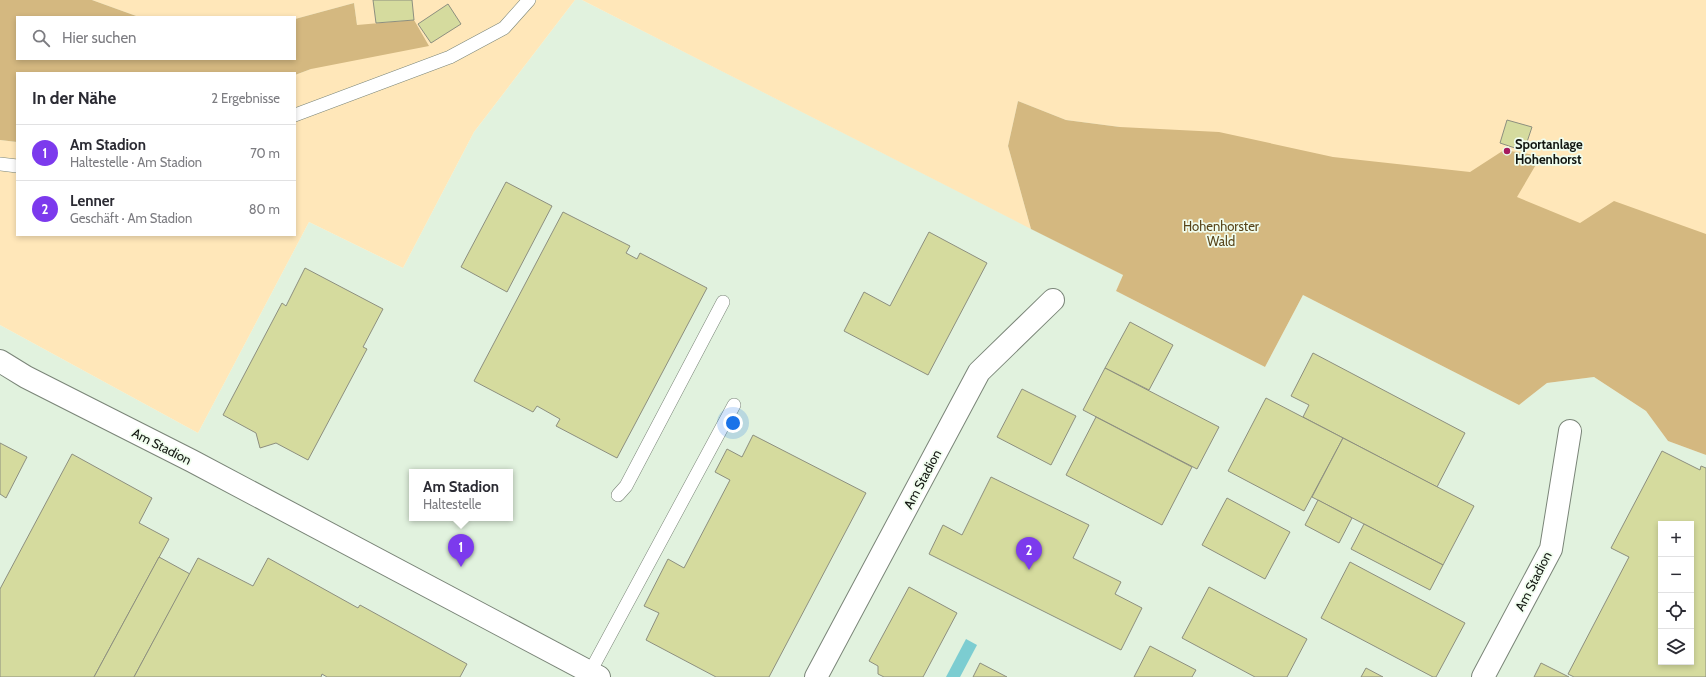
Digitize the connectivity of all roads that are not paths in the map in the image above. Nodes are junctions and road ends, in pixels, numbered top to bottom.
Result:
1 (529, 0) edge
2 (296, 116) edge
3 (0, 164) edge
4 (16, 166) edge
5 (1053, 300) dead end
6 (724, 302) dead end
7 (0, 361) edge
8 (734, 405) dead end
9 (1570, 431) dead end
10 (618, 495) dead end
11 (595, 675) edge
12 (816, 677) edge
13 (1483, 677) edge

1 - 2 lane
3 - 4 lane
5 - 12 street, Am Stadion
6 - 10 lane
7 - 11 street, Am Stadion
8 - 11 lane
9 - 13 street, Am Stadion

